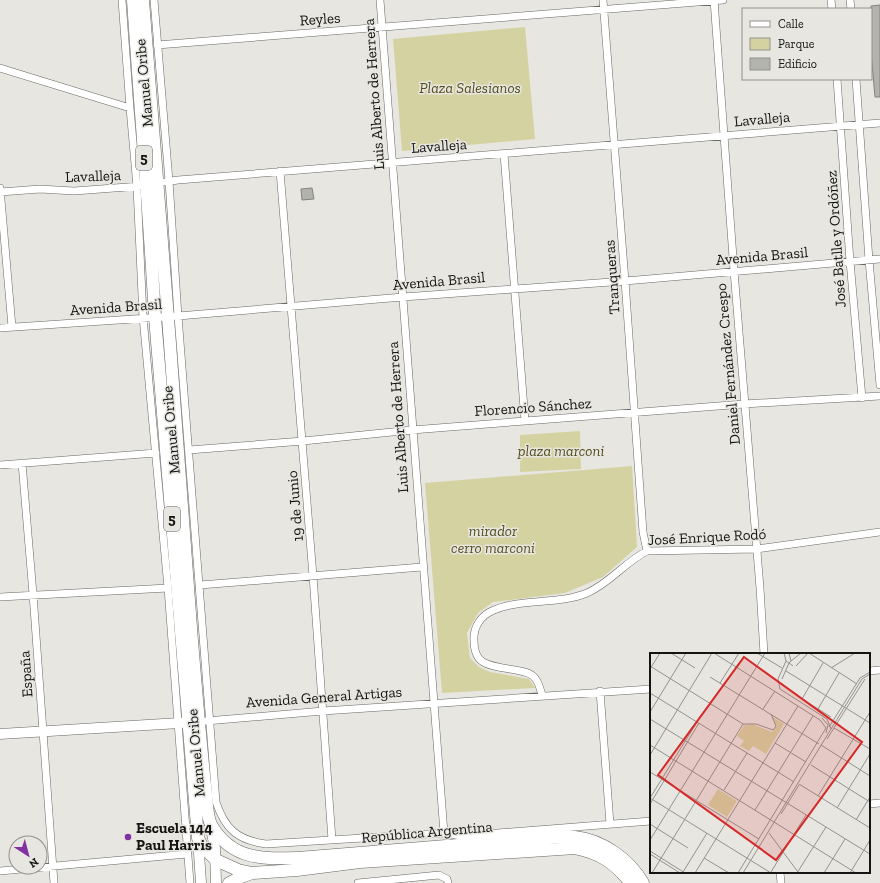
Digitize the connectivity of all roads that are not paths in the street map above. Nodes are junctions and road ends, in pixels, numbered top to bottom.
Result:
1 (122, 0) edge
2 (133, 0) edge
3 (143, 0) edge
4 (154, 0) edge
5 (380, 0) edge
6 (603, 0) edge
7 (714, 0) edge
8 (723, 0) edge
9 (604, 10) junction
10 (382, 27) junction
11 (157, 45) junction
12 (0, 68) edge
13 (837, 80) edge
14 (856, 80) edge
15 (130, 108) junction
16 (880, 123) edge
17 (860, 124) junction
18 (841, 126) junction
19 (724, 135) junction
20 (614, 145) junction
21 (504, 154) junction
22 (392, 162) junction
23 (280, 171) junction
24 (164, 182) junction
25 (141, 186) junction
26 (0, 187) edge
27 (0, 192) edge
28 (157, 237) junction
29 (880, 259) edge
30 (869, 260) junction
31 (850, 261) junction
32 (734, 271) junction
33 (625, 281) junction
34 (515, 288) junction
35 (403, 297) junction
36 (292, 306) junction
37 (173, 316) junction
38 (149, 317) junction
39 (12, 327) junction
40 (0, 328) edge
41 (880, 385) edge
42 (880, 396) edge
43 (862, 398) junction
44 (744, 404) junction
45 (634, 413) junction
46 (525, 421) junction
47 (412, 430) junction
48 (303, 441) junction
49 (189, 450) junction
50 (156, 453) junction
51 (22, 463) junction
52 (0, 465) edge
53 (880, 532) edge
54 (756, 549) junction
55 (647, 551) junction
56 (422, 567) junction
57 (313, 576) junction
58 (200, 585) junction
59 (168, 588) junction
60 (33, 594) junction
61 (0, 597) edge
62 (764, 653) edge
63 (880, 670) edge
64 (870, 671) edge
65 (650, 689) edge
66 (600, 691) junction
67 (542, 695) junction
68 (433, 704) junction
69 (323, 711) junction
70 (194, 722) junction
71 (43, 731) junction
72 (0, 734) edge
73 (880, 803) edge
74 (870, 804) edge
75 (650, 822) edge
76 (210, 823) junction
77 (610, 824) junction
78 (444, 833) junction
79 (198, 838) junction
80 (332, 840) junction
81 (187, 854) junction
82 (216, 860) junction
83 (53, 866) junction
84 (0, 870) edge
85 (252, 873) junction
86 (780, 873) edge
87 (447, 881) edge
88 (54, 883) edge
89 (190, 883) edge
90 (201, 883) edge
91 (216, 883) edge
92 (229, 883) edge
93 (358, 883) edge
94 (631, 883) edge
95 (643, 883) edge
96 (781, 883) edge

1 - 15 street
2 - 25 highway, Manuel Oribe / 5
3 - 24 highway, Manuel Oribe / 5
4 - 11 street, Manuel Oribe
5 - 10 street, Luis Alberto de Herrera
6 - 9 street, Tranqueras
7 - 8 street, Reyles
7 - 9 street, Reyles
7 - 19 street, Daniel Fernández Crespo
9 - 10 street, Reyles
9 - 20 street, Tranqueras
10 - 11 street, Reyles
10 - 22 street, Luis Alberto de Herrera
11 - 24 street, Manuel Oribe
12 - 15 street
13 - 18 street, José Batlle y Ordóñez
14 - 17 street
15 - 25 street
16 - 17 street, Lavalleja
17 - 18 street, Lavalleja
17 - 30 street
18 - 19 street, Lavalleja
18 - 31 street, José Batlle y Ordóñez
19 - 20 street, Lavalleja
19 - 32 street, Daniel Fernández Crespo
20 - 21 street, Lavalleja
20 - 33 street, Tranqueras
21 - 22 street, Lavalleja
21 - 34 street
22 - 23 street, Lavalleja
22 - 35 street, Luis Alberto de Herrera
23 - 24 street, Lavalleja
23 - 36 street, 19 de Junio
24 - 25 street, Lavalleja
24 - 28 highway, Manuel Oribe / 5
24 - 37 street, Manuel Oribe
25 - 27 street, Lavalleja
25 - 28 highway, Manuel Oribe / 5
25 - 38 street
26 - 27 street
27 - 39 street
28 - 37 highway, Manuel Oribe / 5
28 - 38 highway, Manuel Oribe / 5
29 - 30 street, Avenida Brasil
30 - 31 street, Avenida Brasil
30 - 41 street
31 - 32 street, Avenida Brasil
31 - 43 street, José Batlle y Ordóñez
32 - 33 street, Avenida Brasil
32 - 44 street, Daniel Fernández Crespo
33 - 34 street, Avenida Brasil
33 - 45 street, Tranqueras
34 - 35 street, Avenida Brasil
34 - 46 street
35 - 36 street, Avenida Brasil
35 - 47 street, Luis Alberto de Herrera
36 - 37 street, Avenida Brasil
36 - 48 street, 19 de Junio
37 - 38 street, Avenida Brasil
37 - 49 street, Manuel Oribe
37 - 70 highway, Manuel Oribe / 5
38 - 39 street, Avenida Brasil
38 - 50 street
38 - 70 highway, Manuel Oribe / 5
39 - 40 street, Avenida Brasil
42 - 43 street, Florencio Sánchez
43 - 44 street, Florencio Sánchez
44 - 45 street, Florencio Sánchez
44 - 54 street, Daniel Fernández Crespo
45 - 46 street, Florencio Sánchez
45 - 55 street, Tranqueras
46 - 47 street, Florencio Sánchez
47 - 48 street, Florencio Sánchez
47 - 56 street, Luis Alberto de Herrera
48 - 49 street, Florencio Sánchez
48 - 57 street, 19 de Junio
49 - 58 street, Manuel Oribe
50 - 51 street
50 - 59 street
51 - 52 street
51 - 60 street, España
53 - 54 street, José Enrique Rodó
54 - 55 street, José Enrique Rodó
54 - 62 street, Daniel Fernández Crespo
55 - 67 street, José Enrique Rodó
56 - 57 street
56 - 68 street, Luis Alberto de Herrera
57 - 58 street
57 - 69 street, 19 de Junio
58 - 70 street, Manuel Oribe
59 - 60 street
59 - 70 street
60 - 61 street
60 - 71 street, España
63 - 64 street
65 - 66 street, Avenida General Artigas
66 - 67 street, Avenida General Artigas
66 - 77 street
67 - 68 street, Avenida General Artigas
68 - 69 street, Avenida General Artigas
68 - 78 street, Luis Alberto de Herrera
69 - 70 street, Avenida General Artigas
69 - 80 street, 19 de Junio
70 - 71 main road, Avenida General Artigas
70 - 76 highway, Manuel Oribe / 5
70 - 79 highway, Manuel Oribe / 5
70 - 80 street, Manuel Oribe
70 - 81 street
71 - 72 main road, Avenida General Artigas
71 - 83 street, España
73 - 74 street
75 - 77 street
76 - 82 main road, 5
76 - 95 highway, República Argentina
77 - 78 street
78 - 80 street
79 - 82 highway, República Argentina
79 - 90 main road, 5
81 - 83 street
81 - 89 street
82 - 85 highway, República Argentina
82 - 91 main road, 5
83 - 84 street
83 - 88 street, España
85 - 92 highway
85 - 94 highway, República Argentina
86 - 96 street
87 - 93 street

